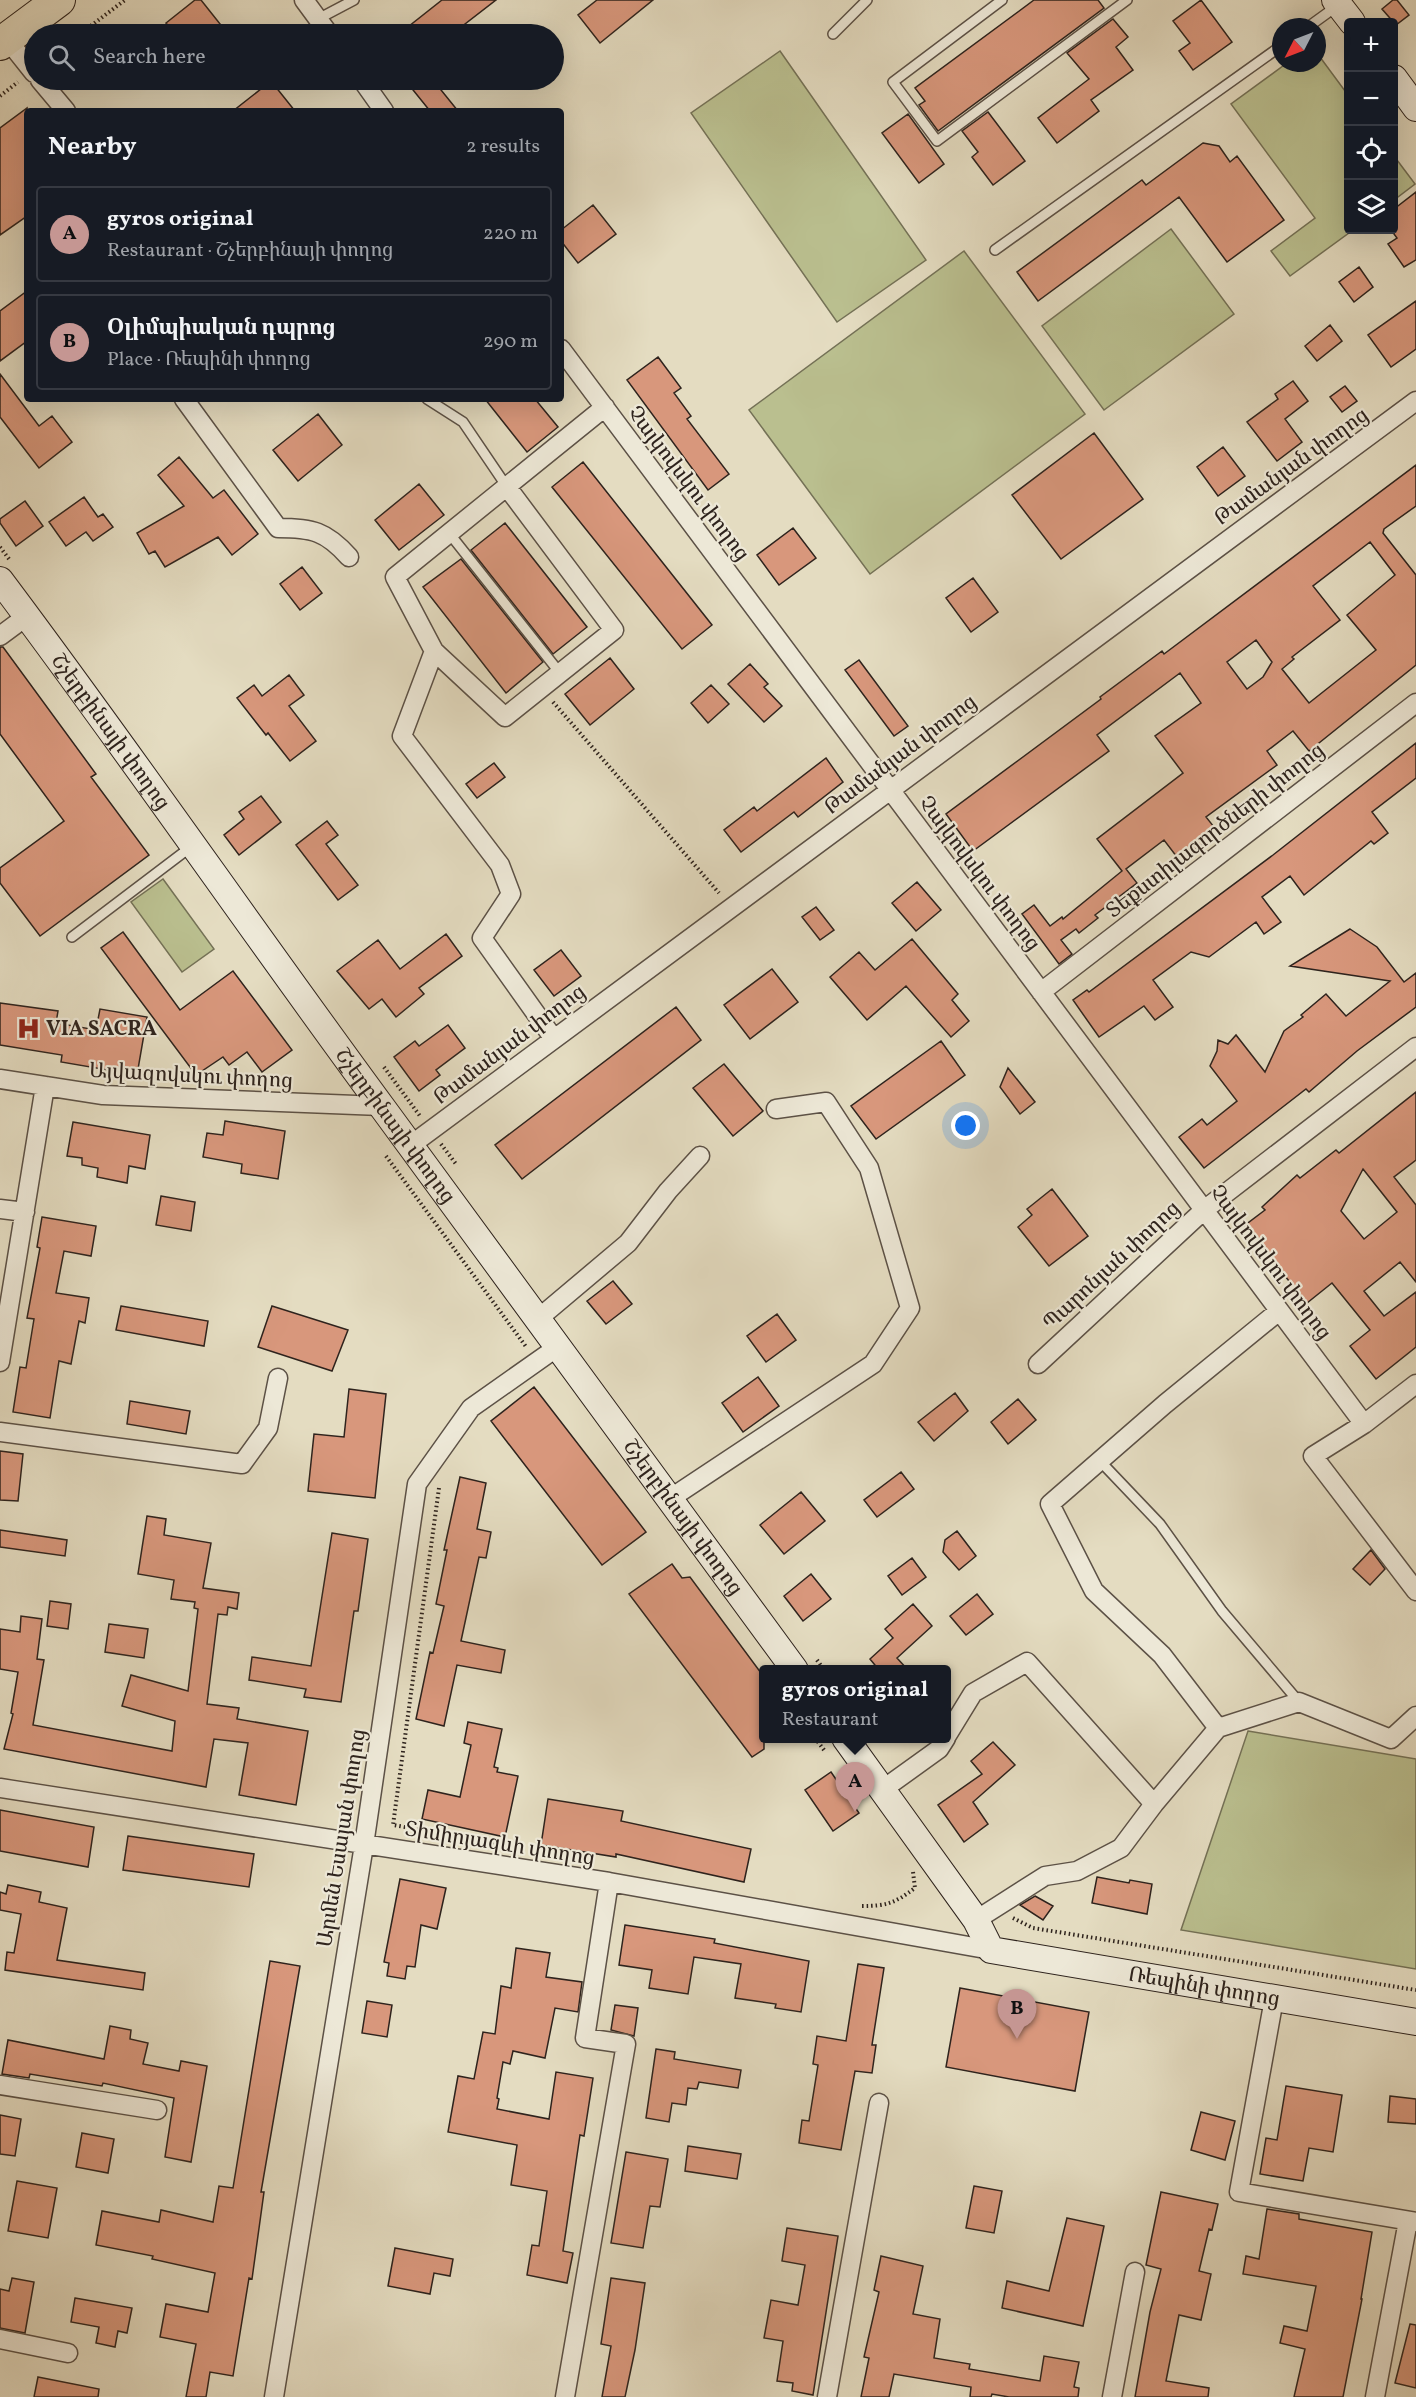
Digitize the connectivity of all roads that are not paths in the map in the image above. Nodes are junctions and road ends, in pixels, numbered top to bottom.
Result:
1 (59, 0) edge
2 (304, 0) edge
3 (354, 0) edge
4 (867, 0) edge
5 (1002, 0) edge
6 (1127, 0) edge
7 (1342, 9) edge
8 (1325, 18) edge
9 (318, 19) junction
10 (26, 24) edge
11 (322, 24) edge
12 (24, 26) edge
13 (833, 34) dead end
14 (3, 41) edge
15 (1272, 52) edge
16 (24, 63) edge
17 (1398, 83) edge
18 (48, 90) edge
19 (369, 90) edge
20 (63, 108) edge
21 (381, 108) edge
22 (1416, 108) edge
23 (995, 250) dead end
24 (564, 353) edge
25 (1416, 401) edge
26 (186, 402) edge
27 (432, 402) edge
28 (605, 407) junction
29 (507, 487) junction
30 (449, 533) junction
31 (349, 557) dead end
32 (0, 580) edge
33 (27, 616) junction
34 (0, 636) edge
35 (434, 651) junction
36 (560, 673) junction
37 (1416, 703) edge
38 (889, 790) junction
39 (194, 844) junction
40 (72, 937) dead end
41 (1041, 992) junction
42 (554, 1039) junction
43 (1416, 1047) edge
44 (0, 1079) edge
45 (45, 1086) junction
46 (381, 1106) junction
47 (776, 1109) dead end
48 (411, 1145) junction
49 (700, 1156) dead end
50 (0, 1209) edge
51 (1204, 1210) junction
52 (25, 1212) junction
53 (1279, 1311) junction
54 (539, 1318) junction
55 (559, 1346) junction
56 (0, 1362) edge
57 (1038, 1364) dead end
58 (278, 1378) dead end
59 (1416, 1384) edge
60 (1364, 1424) junction
61 (0, 1432) edge
62 (1100, 1461) junction
63 (671, 1498) junction
64 (1416, 1591) edge
65 (791, 1665) edge
66 (1299, 1702) junction
67 (1416, 1716) edge
68 (1218, 1728) junction
69 (951, 1730) edge
70 (849, 1743) edge
71 (943, 1743) edge
72 (0, 1788) edge
73 (882, 1790) junction
74 (1154, 1804) junction
75 (364, 1845) junction
76 (609, 1882) junction
77 (976, 1920) junction
78 (991, 1950) junction
79 (1274, 1999) junction
80 (1416, 2022) edge
81 (0, 2085) edge
82 (879, 2103) dead end
83 (157, 2110) dead end
84 (1412, 2222) edge
85 (1135, 2272) dead end
86 (0, 2339) edge
87 (68, 2353) dead end
88 (274, 2397) edge
89 (565, 2397) edge
90 (827, 2397) edge
91 (1112, 2397) edge
92 (1375, 2397) edge

1 - 10 highway
2 - 9 street
3 - 9 lane
4 - 13 lane
5 - 6 lane
7 - 8 lane
9 - 11 street
12 - 14 highway
14 - 16 street
15 - 23 lane
17 - 22 street
18 - 20 street
19 - 21 street
24 - 28 street, Չայկովսկու փողոց
25 - 38 street, Թամանյան փողոց
26 - 31 street
27 - 29 lane
28 - 29 street
28 - 38 street, Չայկովսկու փողոց
29 - 30 street
29 - 36 street
30 - 35 street
30 - 36 lane
32 - 33 street, Շչերբինայի փողոց
33 - 34 street
33 - 39 street, Շչերբինայի փողոց
35 - 36 street
35 - 42 street
37 - 41 street, Տեքստիլագործների փողոց
38 - 41 street, Չայկովսկու փողոց
38 - 42 street, Թամանյան փողոց
39 - 40 lane
39 - 46 street, Շչերբինայի փողոց
41 - 51 street, Չայկովսկու փողոց
42 - 48 street, Թամանյան փողոց
43 - 51 street, Պարոնյան փողոց
44 - 45 street, Այվազովսկու փողոց
45 - 46 street, Այվազովսկու փողոց
45 - 52 street
46 - 48 street, Շչերբինայի փողոց
47 - 63 street
48 - 54 street, Շչերբինայի փողոց
49 - 54 street
50 - 52 street
51 - 53 street, Չայկովսկու փողոց
51 - 57 street, Պարոնյան փողոց
52 - 56 street
53 - 60 street, Չայկովսկու փողոց
53 - 62 street
54 - 55 street, Շչերբինայի փողոց
55 - 63 street, Շչերբինայի փողոց
55 - 75 street, Արմեն Եսայան փողոց
58 - 61 street
59 - 60 street
60 - 64 street
62 - 66 lane
62 - 68 street
63 - 65 street, Շչերբինայի փողոց
66 - 67 street
66 - 68 street
68 - 74 street
69 - 74 street
70 - 73 street
71 - 73 street
72 - 75 street, Տիմիրյազևի փողոց
73 - 77 street
74 - 77 street
75 - 76 street, Տիմիրյազևի փողոց
75 - 88 street, Արմեն Եսայան փողոց
76 - 78 street, Տիմիրյազևի փողոց
76 - 89 street
77 - 78 street
78 - 79 street, Ռեպինի փողոց
79 - 80 street, Ռեպինի փողոց
79 - 84 street
81 - 83 street
82 - 90 street
84 - 92 street
85 - 91 street
86 - 87 street

